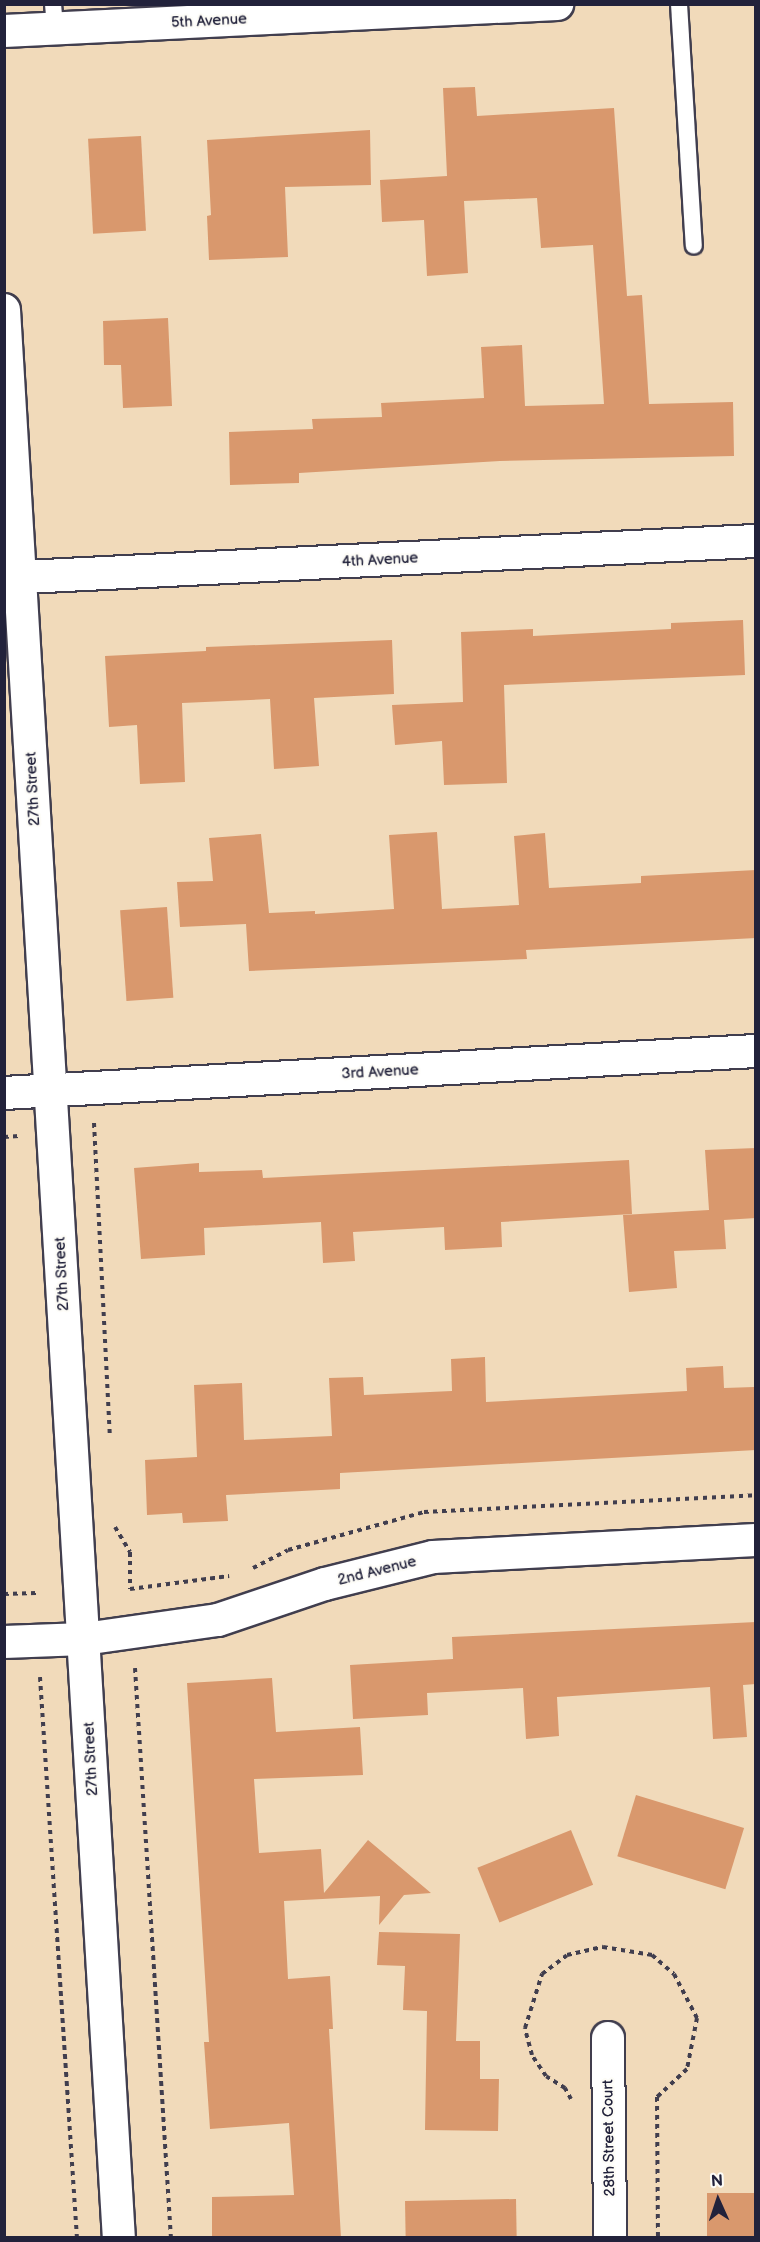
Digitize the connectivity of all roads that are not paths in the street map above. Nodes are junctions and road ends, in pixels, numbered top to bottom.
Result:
1 (557, 4) edge
2 (679, 4) edge
3 (448, 7) edge
4 (295, 11) edge
5 (111, 15) edge
6 (54, 17) edge
7 (4, 31) edge
8 (694, 246) dead end
9 (4, 310) edge
10 (756, 541) edge
11 (12, 577) edge
12 (756, 1052) edge
13 (51, 1090) junction
14 (4, 1093) edge
15 (756, 1540) edge
16 (84, 1639) junction
17 (4, 1642) edge
18 (608, 2038) dead end
19 (119, 2238) edge
20 (610, 2238) edge

1 - 3 street, 5th Avenue
2 - 8 lane
3 - 4 street, 5th Avenue
4 - 5 street, 5th Avenue
5 - 6 street, 5th Avenue
6 - 7 street, 5th Avenue
9 - 11 street, 27th Street
10 - 11 street, 4th Avenue
11 - 13 street, 27th Street
12 - 13 street, 3rd Avenue
13 - 14 street, 3rd Avenue
13 - 16 street, 27th Street
15 - 16 street, 2nd Avenue
16 - 17 street, 2nd Avenue
16 - 19 street, 27th Street
18 - 20 street, 28th Street Court

